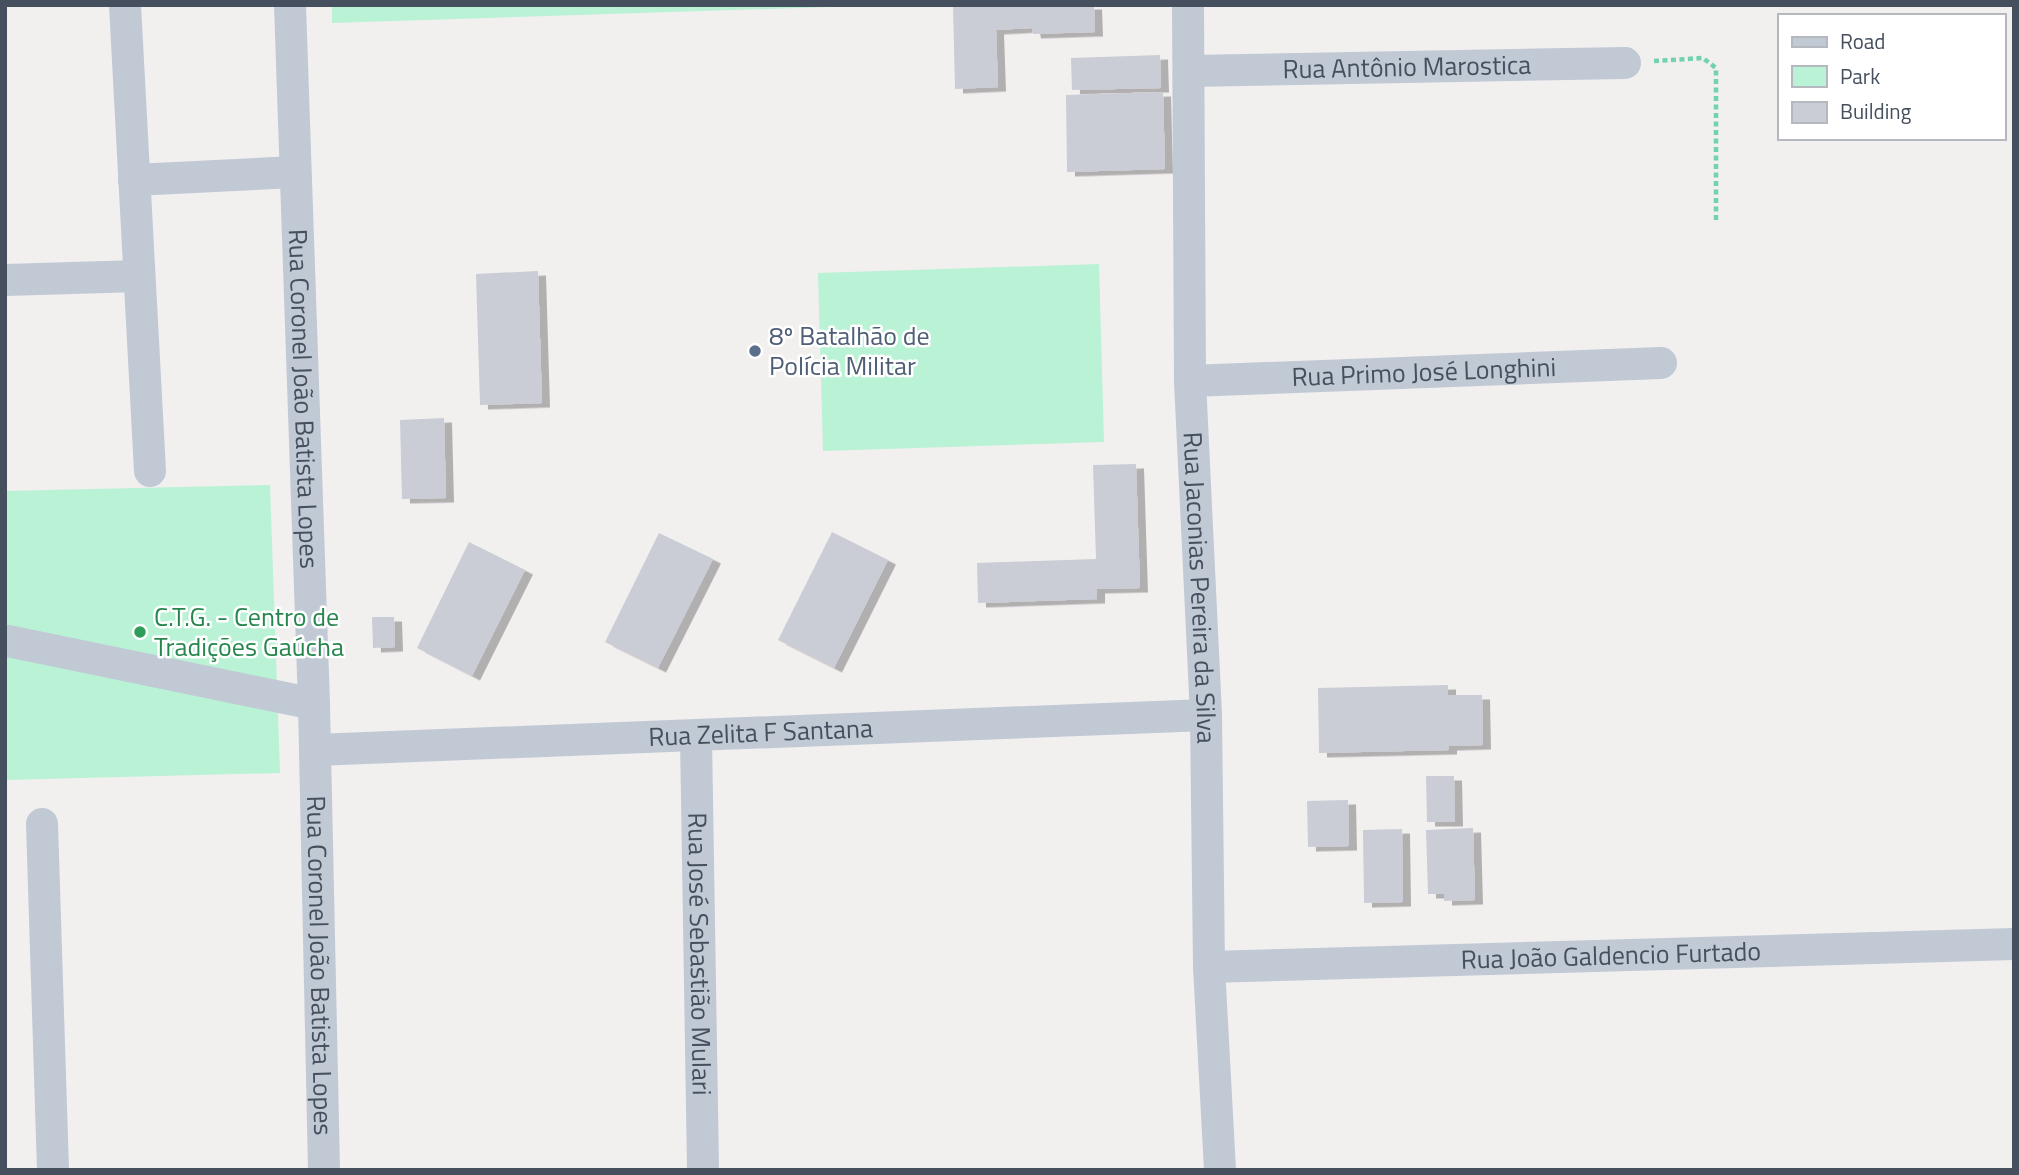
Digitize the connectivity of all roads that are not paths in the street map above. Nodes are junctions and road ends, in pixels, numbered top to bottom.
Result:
1 (125, 5) edge
2 (290, 5) edge
3 (1188, 5) edge
4 (1625, 62) road end
5 (1190, 71) junction
6 (294, 172) junction
7 (134, 180) junction
8 (139, 276) junction
9 (5, 280) edge
10 (1661, 363) dead end
11 (1190, 381) junction
12 (150, 471) dead end
13 (8, 641) dead end
14 (314, 704) junction
15 (1206, 715) junction
16 (696, 737) junction
17 (315, 750) junction
18 (42, 824) dead end
19 (2014, 944) edge
20 (1209, 967) junction
21 (53, 1170) edge
22 (324, 1170) edge
23 (703, 1170) edge
24 (1220, 1170) edge

1 - 7 street
2 - 6 street, Rua Coronel João Batista Lopes
3 - 5 street, Rua Jaconias Pereira da Silva
4 - 5 street, Rua Antônio Marostica
5 - 11 street, Rua Jaconias Pereira da Silva
6 - 7 street
6 - 14 street, Rua Coronel João Batista Lopes
7 - 8 street
8 - 9 street
8 - 12 street
10 - 11 street, Rua Primo José Longhini
11 - 15 street, Rua Jaconias Pereira da Silva
13 - 14 street
14 - 17 street, Rua Coronel João Batista Lopes
15 - 16 street, Rua Zelita F Santana
15 - 20 street, Rua Jaconias Pereira da Silva
16 - 17 street, Rua Zelita F Santana
16 - 23 street, Rua José Sebastião Mulari
17 - 22 street, Rua Coronel João Batista Lopes
18 - 21 street
19 - 20 street, Rua João Galdencio Furtado
20 - 24 street, Rua Jaconias Pereira da Silva

